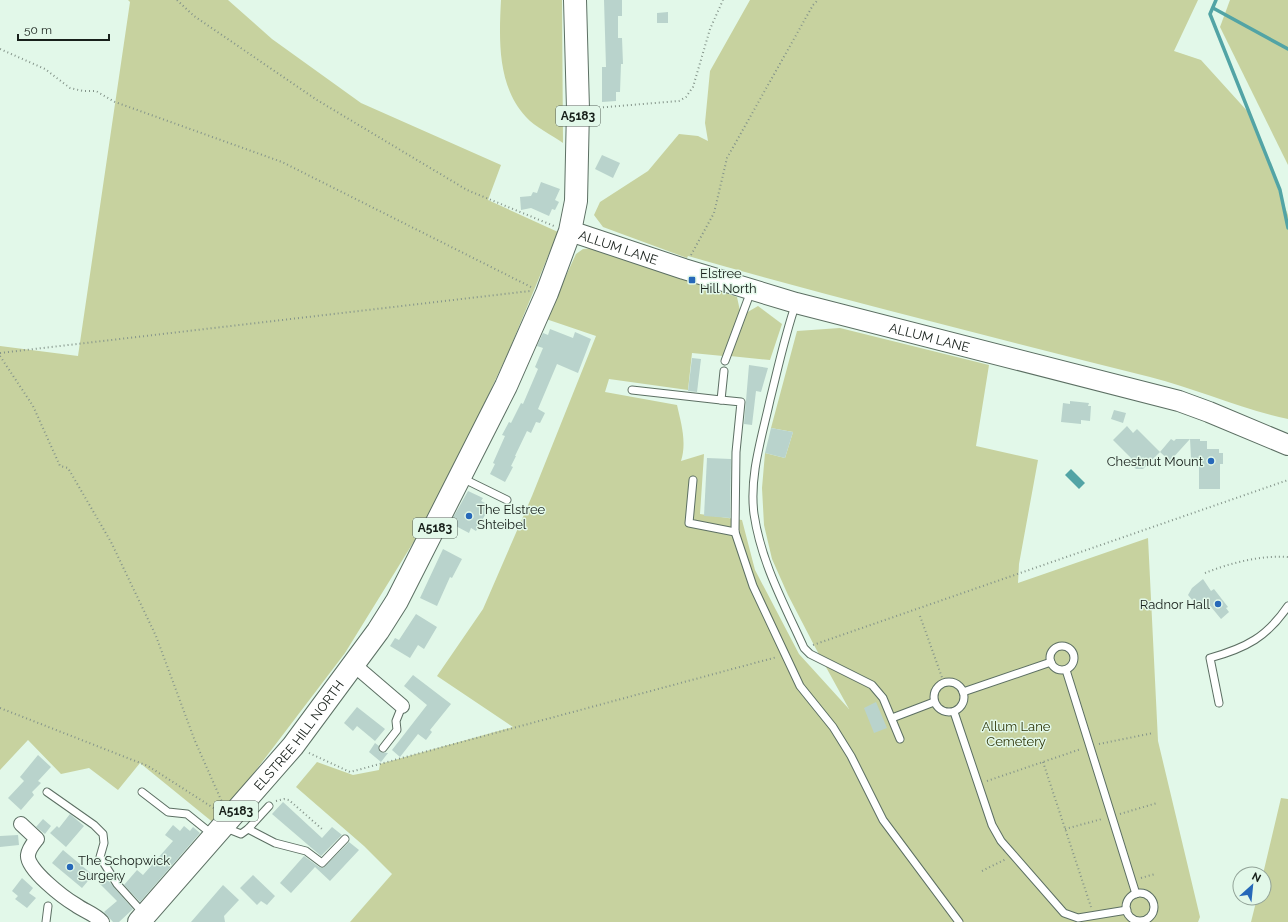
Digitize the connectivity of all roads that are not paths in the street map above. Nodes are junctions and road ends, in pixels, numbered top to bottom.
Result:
1 (575, 0) edge
2 (570, 231) junction
3 (751, 290) junction
4 (796, 303) junction
5 (725, 361) dead end
6 (724, 371) dead end
7 (632, 390) dead end
8 (721, 400) junction
9 (1288, 445) edge
10 (462, 477) junction
11 (693, 480) dead end
12 (506, 500) dead end
13 (735, 532) junction
14 (1288, 606) edge
15 (1051, 662) junction
16 (353, 664) junction
17 (1066, 670) junction
18 (963, 692) junction
19 (934, 702) junction
20 (1219, 703) dead end
21 (402, 706) joint
22 (954, 712) junction
23 (892, 718) junction
24 (900, 739) dead end
25 (383, 748) dead end
26 (47, 792) dead end
27 (142, 792) dead end
28 (269, 806) road end
29 (21, 824) dead end
30 (222, 827) junction
31 (248, 829) junction
32 (344, 839) dead end
33 (1136, 894) junction
34 (48, 906) dead end
35 (1127, 910) junction
36 (146, 920) edge
37 (46, 922) edge
38 (102, 922) edge
39 (959, 922) edge

1 - 2 main road, A5183
2 - 3 main road, ALLUM LANE
2 - 10 main road, ELSTREE HILL NORTH / A5183
3 - 4 main road, ALLUM LANE
3 - 5 lane
4 - 9 main road, ALLUM LANE
4 - 23 lane
6 - 8 lane
7 - 8 lane
8 - 13 lane
10 - 12 lane
10 - 16 main road, ELSTREE HILL NORTH / A5183
11 - 13 lane
13 - 39 lane
14 - 20 lane
15 - 17 lane
15 - 17 lane
15 - 18 lane
16 - 21 street
16 - 30 main road, ELSTREE HILL NORTH / A5183
17 - 33 lane
18 - 19 lane
18 - 22 lane
19 - 22 lane
19 - 23 lane
21 - 25 lane
22 - 35 lane
23 - 24 lane
26 - 36 lane
27 - 30 lane
28 - 31 lane
29 - 38 street
30 - 31 lane
30 - 36 main road, ELSTREE HILL NORTH / A5183
31 - 32 lane
33 - 35 lane
33 - 35 lane
34 - 37 lane

